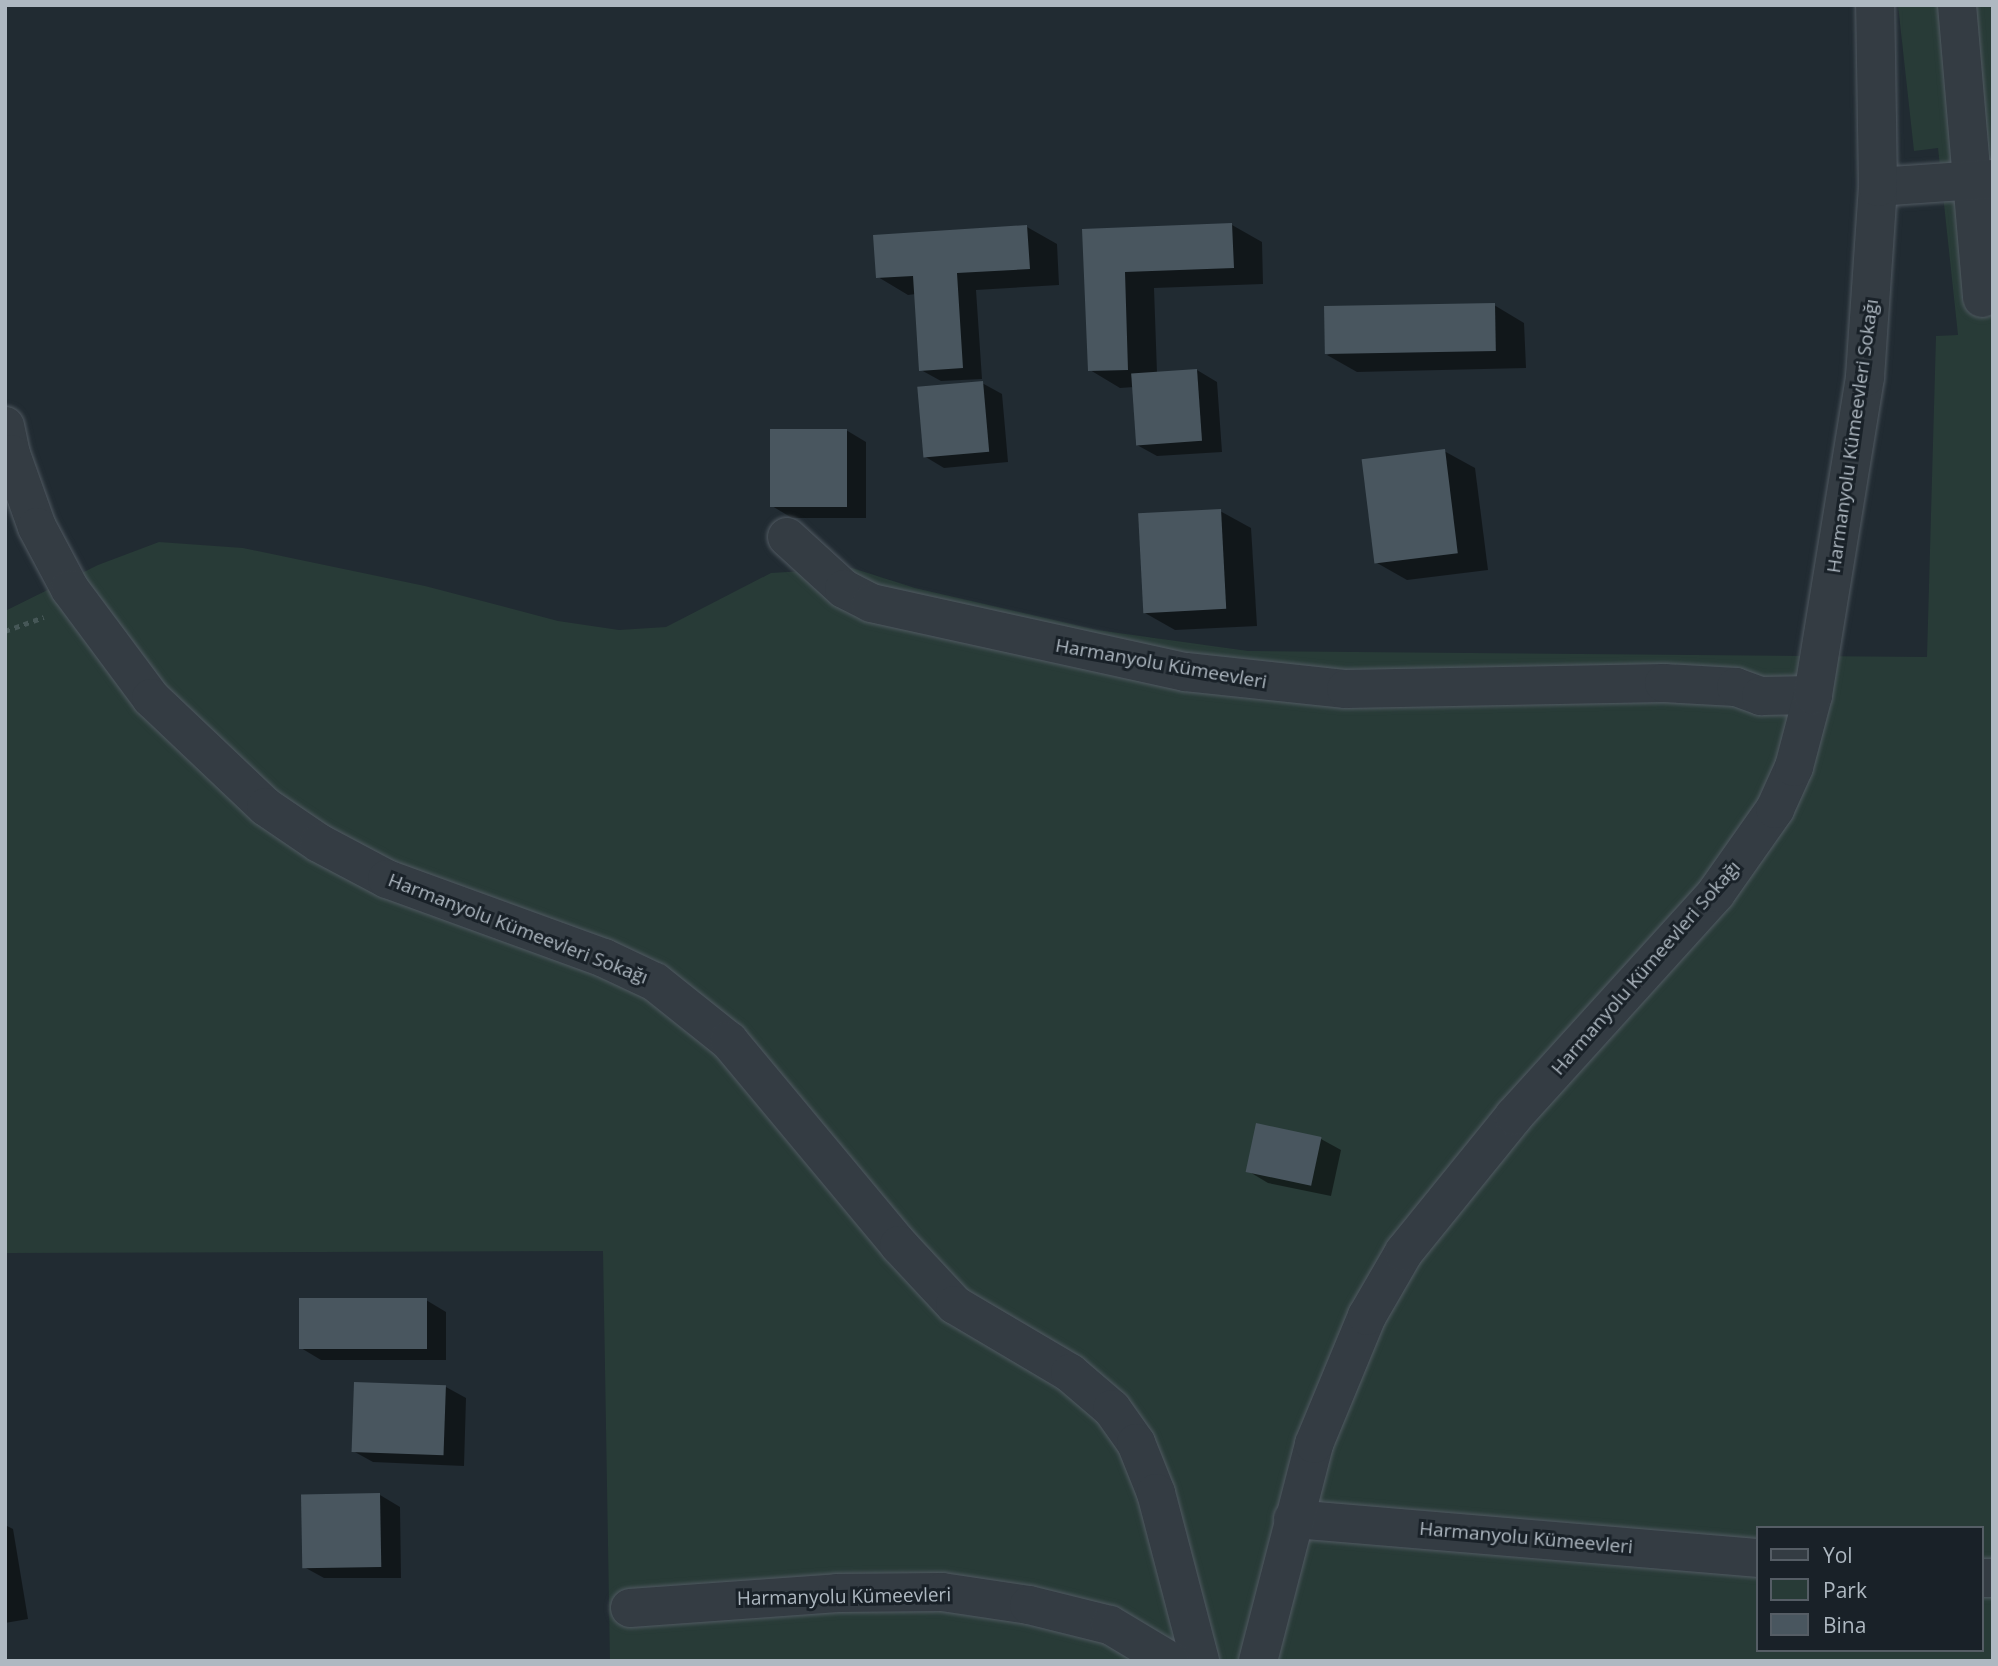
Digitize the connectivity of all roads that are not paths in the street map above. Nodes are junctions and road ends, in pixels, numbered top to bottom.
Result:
1 (1875, 5) edge
2 (1957, 5) edge
3 (1981, 178) edge
4 (1878, 187) junction
5 (1982, 298) dead end
6 (5, 426) edge
7 (787, 537) dead end
8 (1813, 695) junction
9 (1293, 1520) junction
10 (1756, 1558) edge
11 (630, 1608) dead end
12 (1170, 1661) edge
13 (1200, 1661) edge
14 (1258, 1661) edge

1 - 4 street, Harmanyolu Kümeevleri Sokağı
2 - 3 street
3 - 4 street
3 - 5 street
4 - 8 street, Harmanyolu Kümeevleri Sokağı
6 - 13 street, Harmanyolu Kümeevleri Sokağı
7 - 8 street, Harmanyolu Kümeevleri
8 - 9 street, Harmanyolu Kümeevleri Sokağı
9 - 10 street, Harmanyolu Kümeevleri
9 - 14 street, Harmanyolu Kümeevleri Sokağı
11 - 12 street, Harmanyolu Kümeevleri

